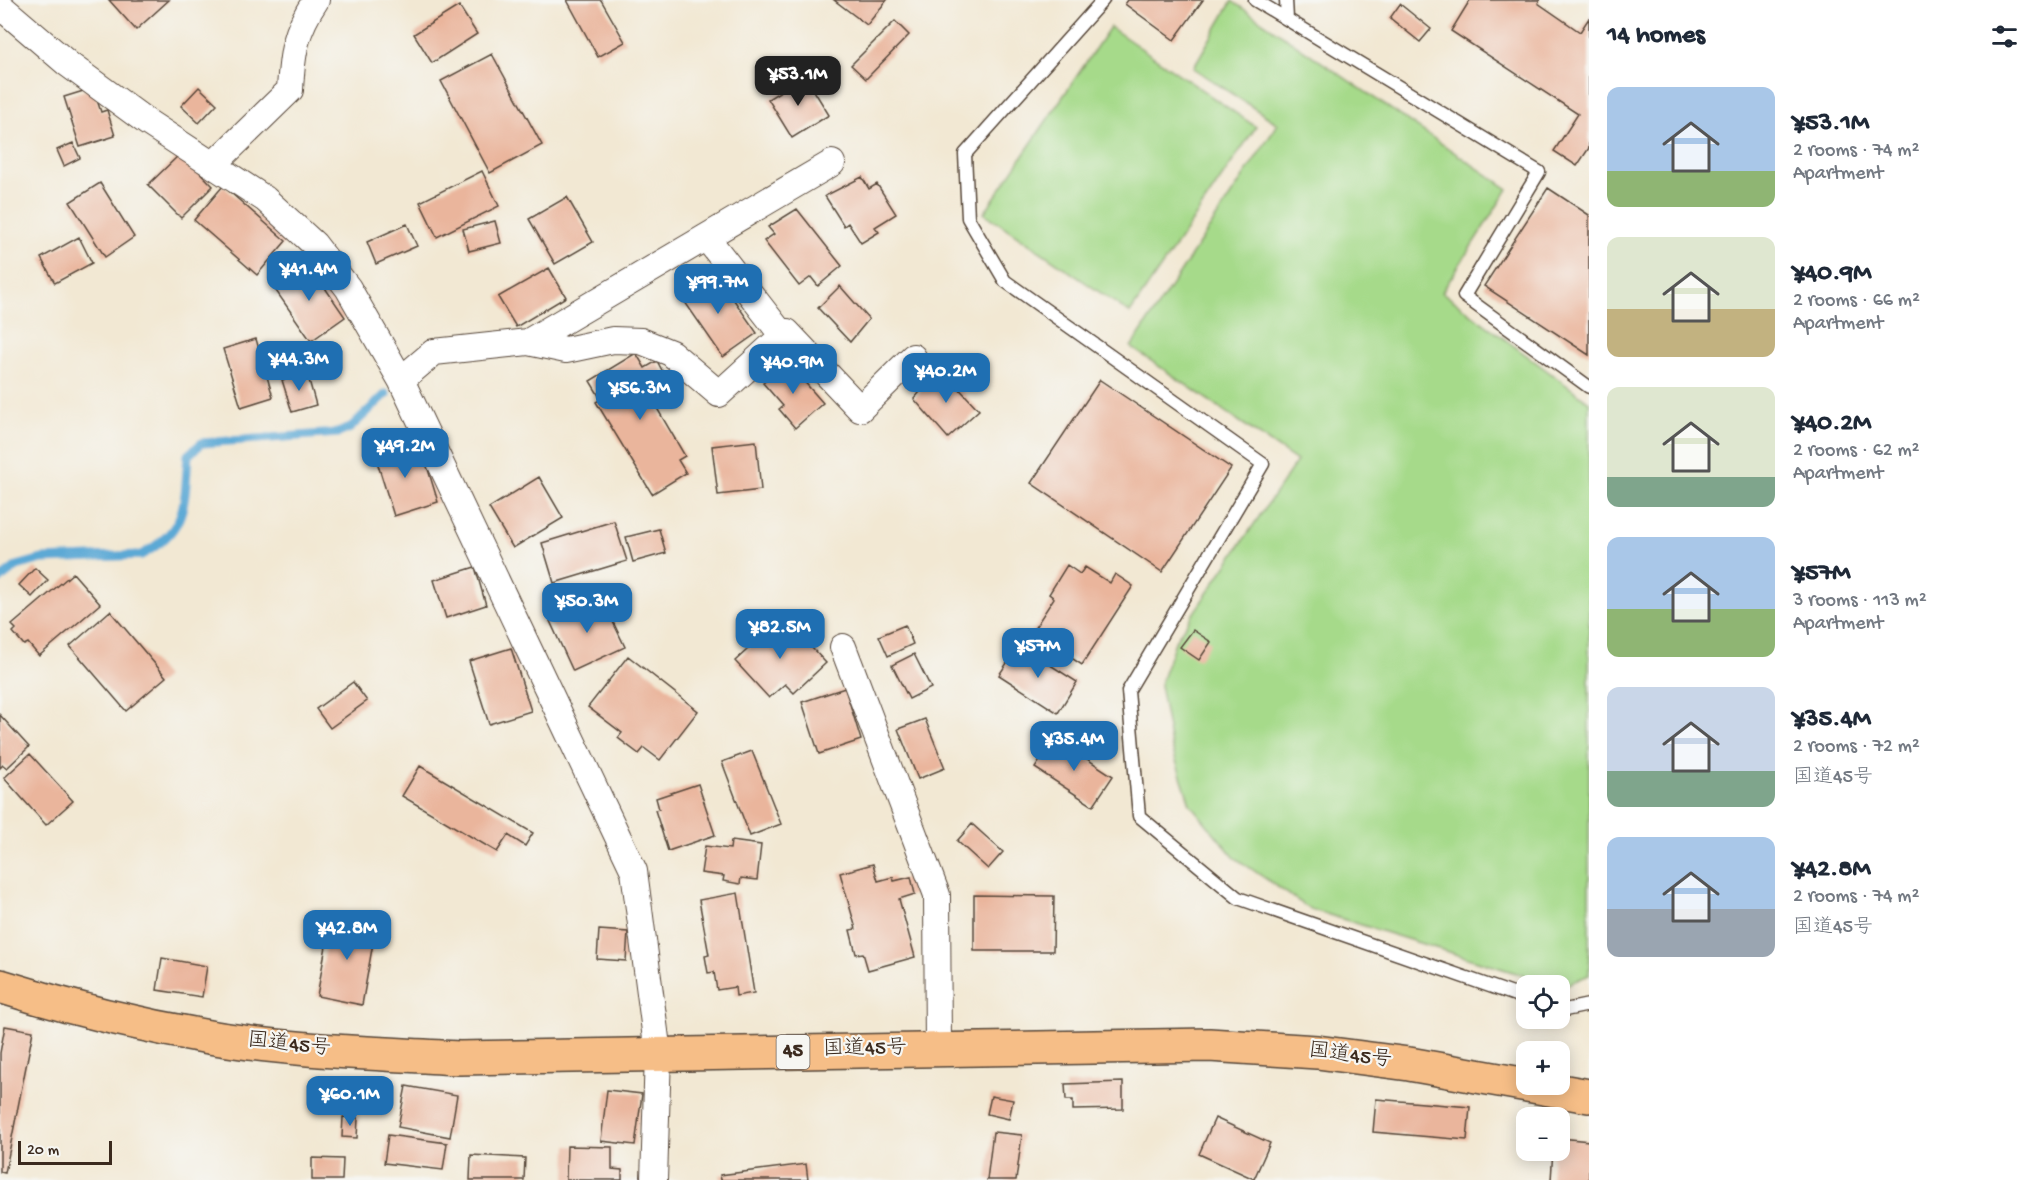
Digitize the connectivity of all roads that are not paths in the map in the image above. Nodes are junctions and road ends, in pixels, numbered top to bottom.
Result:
1 (316, 0) edge
2 (1103, 0) edge
3 (1255, 0) edge
4 (1286, 0) edge
5 (0, 6) edge
6 (1287, 19) junction
7 (832, 163) dead end
8 (213, 165) junction
9 (706, 237) junction
10 (783, 336) junction
11 (528, 342) junction
12 (913, 357) dead end
13 (401, 380) junction
14 (1589, 387) edge
15 (843, 647) dead end
16 (0, 986) edge
17 (1516, 995) edge
18 (1589, 1005) edge
19 (1570, 1009) edge
20 (938, 1049) junction
21 (658, 1054) junction
22 (1589, 1096) edge
23 (654, 1180) edge

1 - 8 street
2 - 17 lane
3 - 6 lane
4 - 6 lane
5 - 8 street
6 - 14 lane
7 - 9 street
8 - 13 street
9 - 10 street
9 - 11 street
10 - 11 street
10 - 12 street
11 - 13 street
13 - 21 street
15 - 20 street
16 - 21 highway, 国道45号 / 45
18 - 19 lane
20 - 21 highway, 国道45号 / 45
20 - 22 highway, 国道45号 / 45
21 - 23 street

